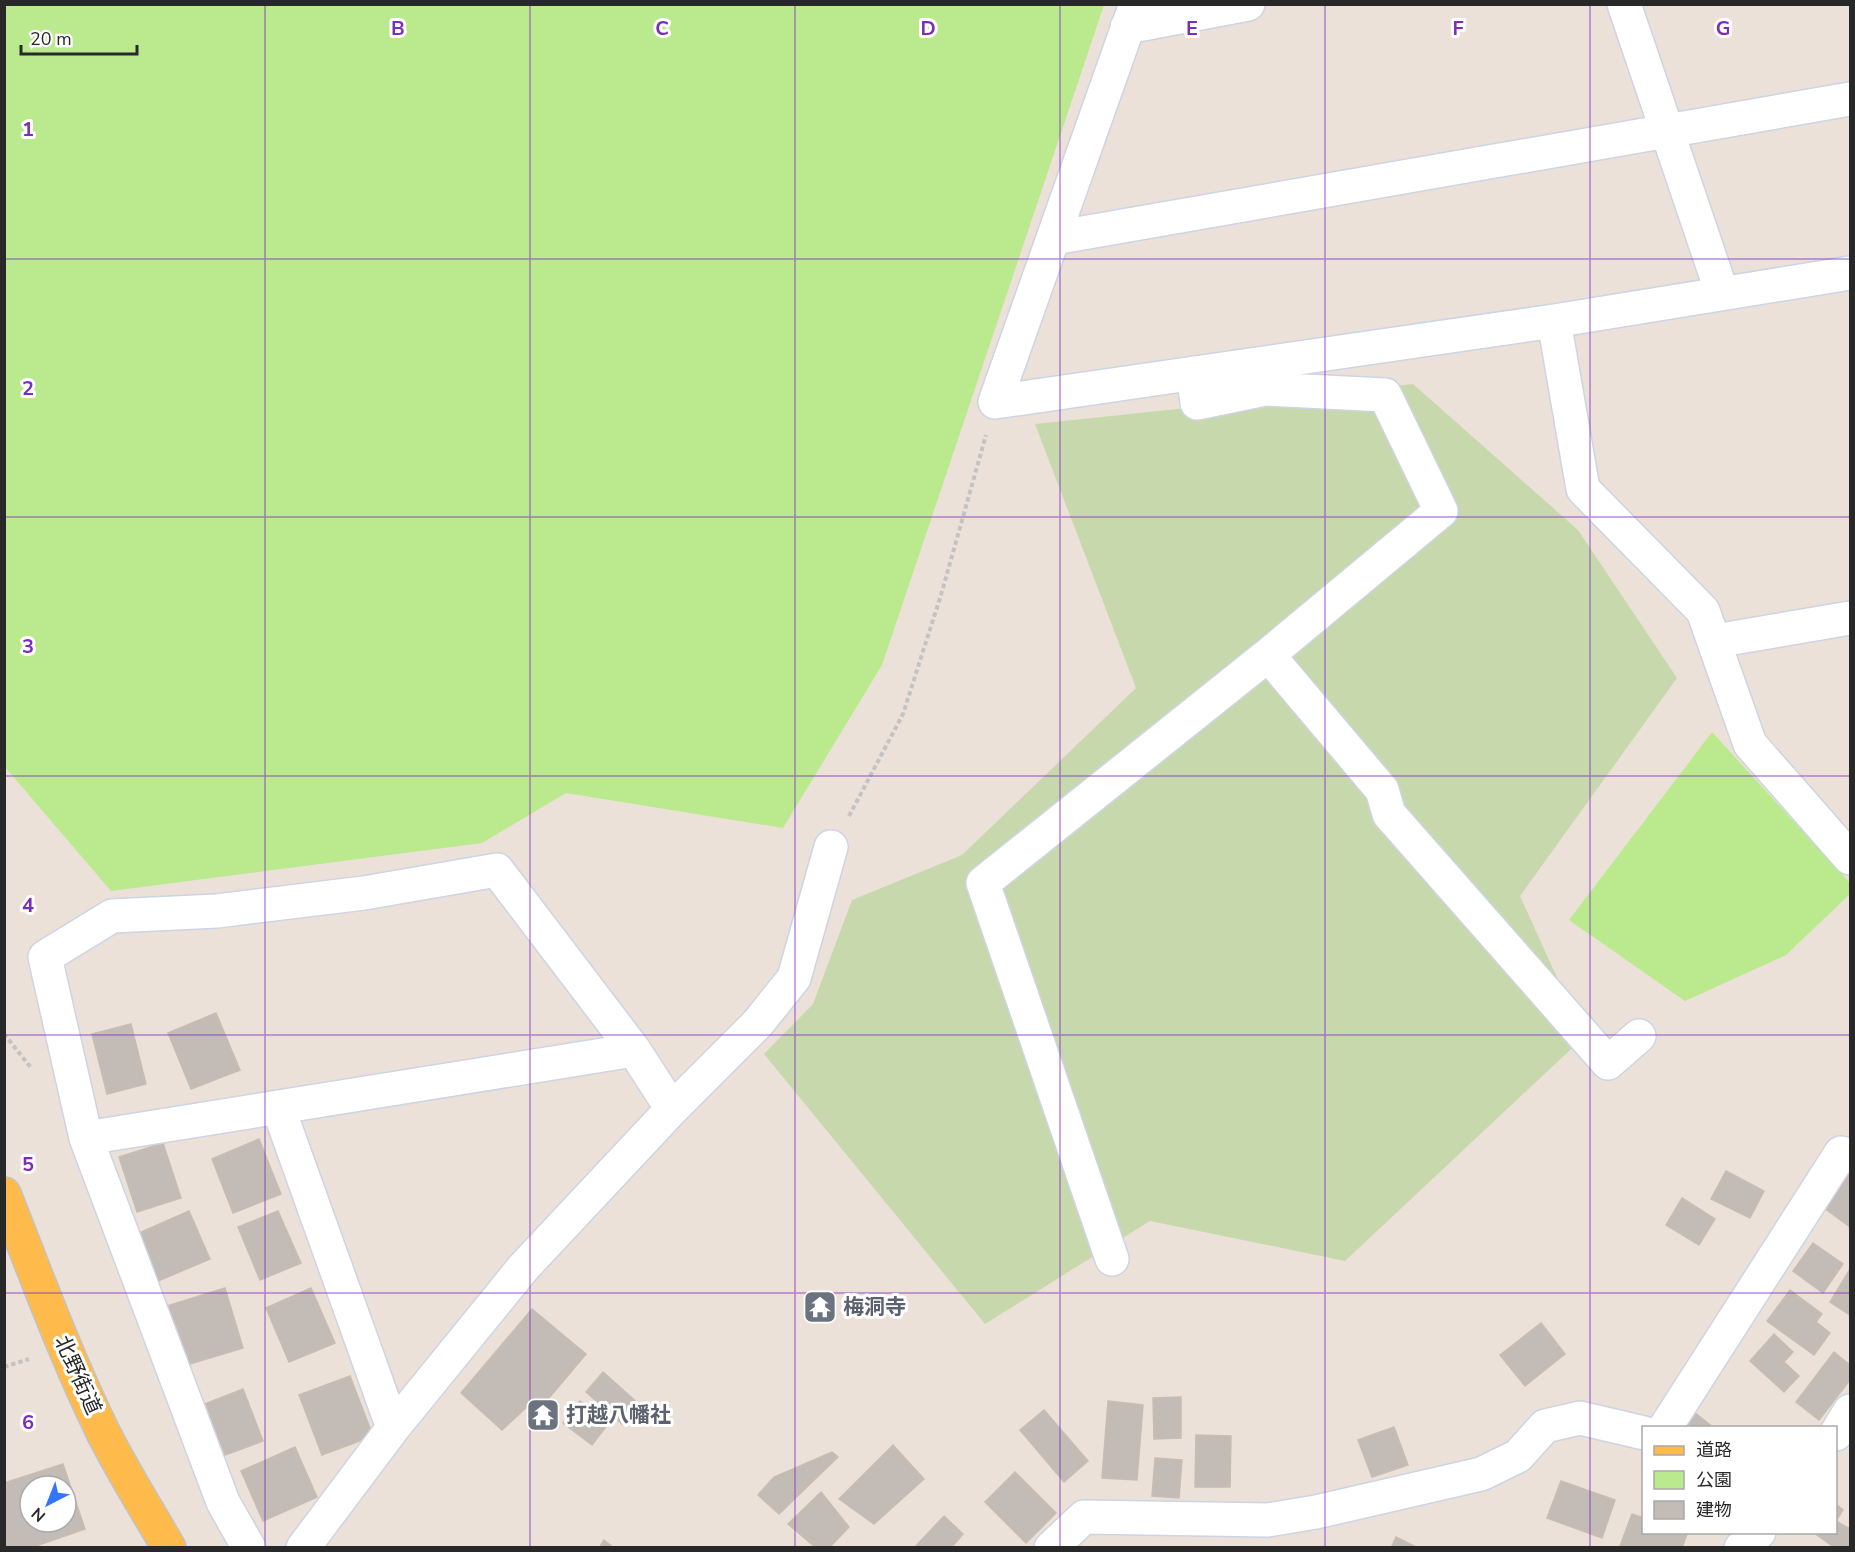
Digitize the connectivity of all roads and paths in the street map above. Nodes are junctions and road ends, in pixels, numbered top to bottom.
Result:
1 (1248, 4) edge
2 (1624, 4) edge
3 (1131, 16) edge
4 (1851, 99) edge
5 (1667, 131) junction
6 (1054, 238) junction
7 (1851, 273) edge
8 (1722, 293) junction
9 (1554, 321) junction
10 (1193, 373) junction
11 (995, 402) junction
12 (1851, 618) edge
13 (1715, 641) junction
14 (1268, 655) junction
15 (831, 847) joint
16 (1851, 858) edge
17 (1639, 1036) dead end
18 (634, 1050) junction
19 (278, 1107) junction
20 (672, 1109) junction
21 (86, 1138) junction
22 (1851, 1156) edge
23 (4, 1194) edge
24 (1112, 1259) dead end
25 (29, 1359) dead end
26 (4, 1367) edge
27 (1851, 1411) edge
28 (1666, 1426) edge
29 (393, 1428) junction
30 (1837, 1432) edge
31 (1642, 1433) edge
32 (1758, 1534) edge
33 (169, 1548) edge
34 (249, 1548) edge
35 (303, 1548) edge
36 (1051, 1548) edge
37 (1741, 1548) edge

1 - 3 street
2 - 5 street
3 - 6 street
4 - 5 street
5 - 6 street
5 - 8 street
6 - 11 street
7 - 8 street
8 - 9 street
9 - 10 street
9 - 13 street
10 - 11 street
10 - 14 street
11 - 15 path
12 - 13 street
13 - 16 street
14 - 17 street
14 - 24 street
15 - 20 street
18 - 19 street
18 - 20 street
18 - 21 street
19 - 21 street
19 - 29 street
20 - 29 street
21 - 34 street
22 - 28 street
23 - 33 main road, 北野街道
25 - 26 path
27 - 30 street
29 - 35 street
31 - 36 street
32 - 37 street

